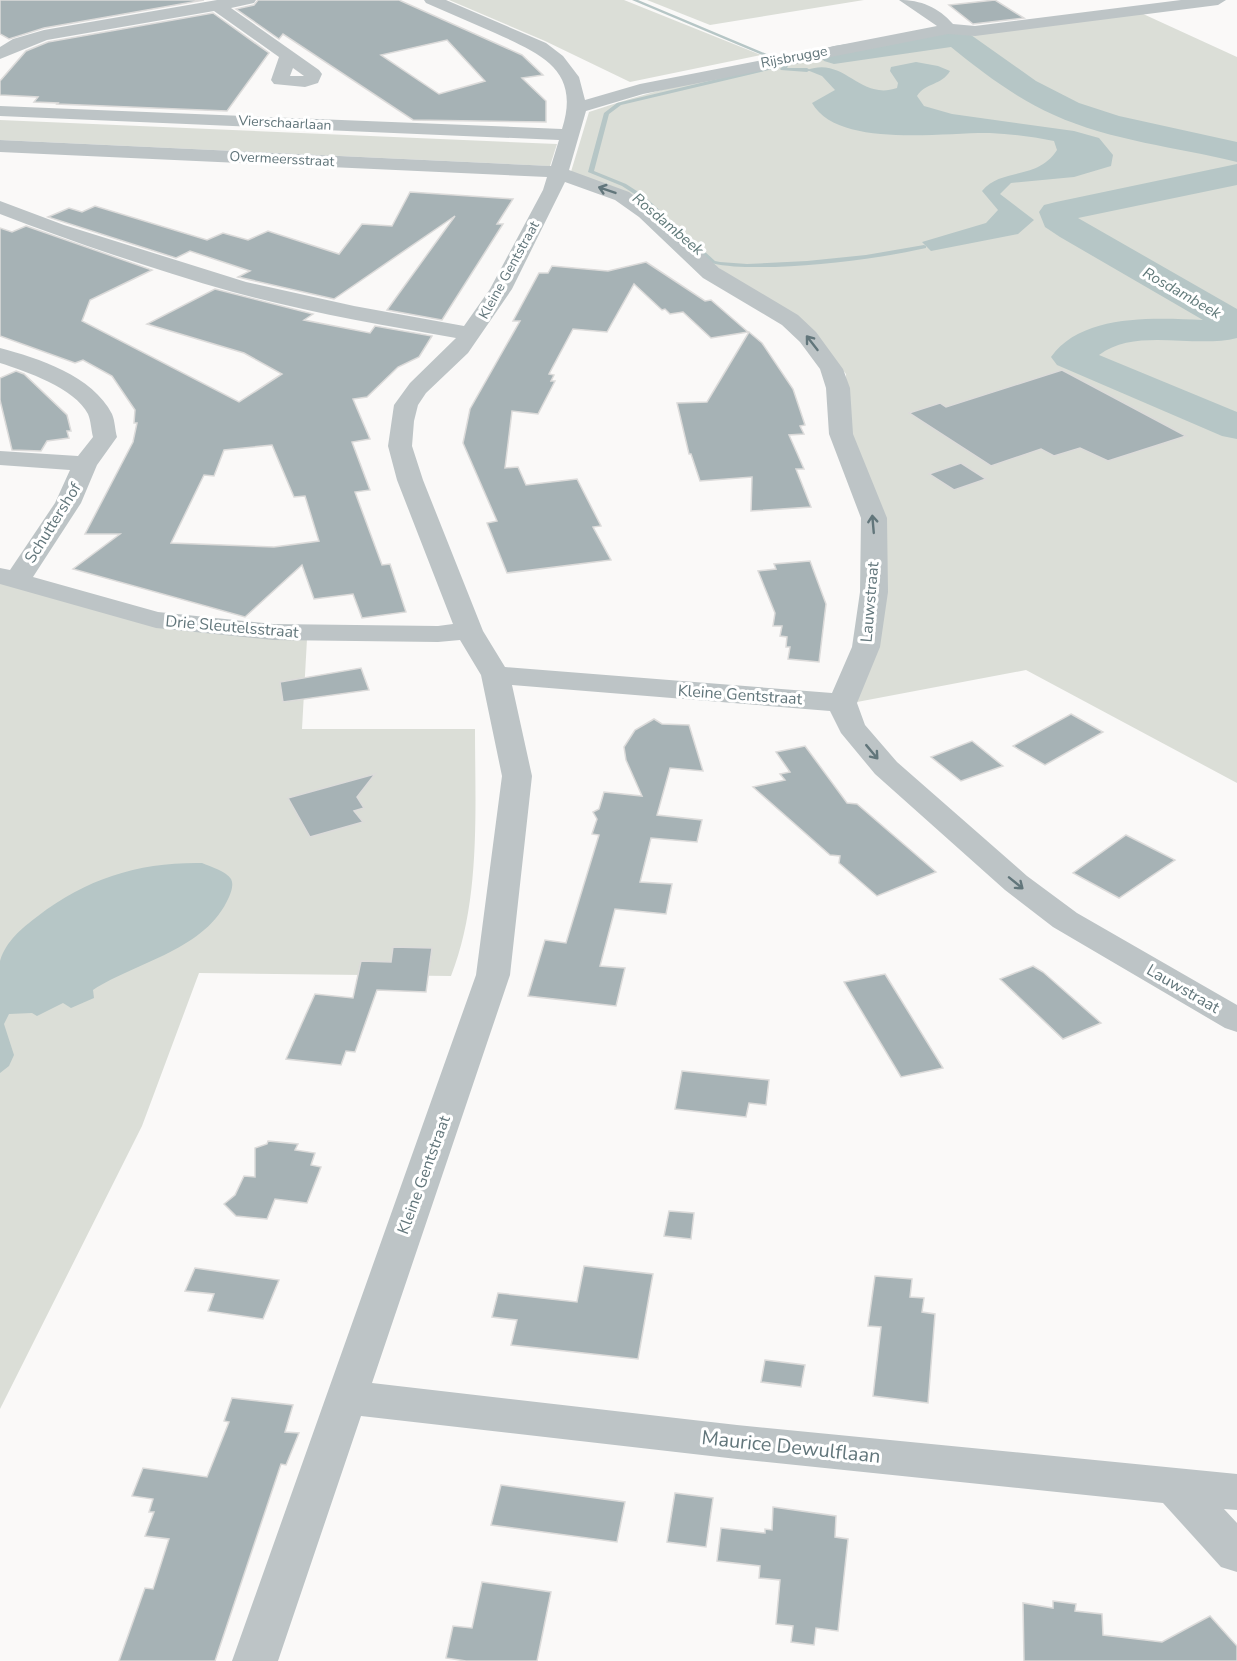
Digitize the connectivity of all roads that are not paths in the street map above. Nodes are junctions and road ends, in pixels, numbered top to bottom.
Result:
1 (248, 0) edge
2 (432, 0) edge
3 (908, 0) edge
4 (1218, 0) edge
5 (217, 6) junction
6 (953, 30) junction
7 (0, 54) edge
8 (288, 56) dead end
9 (570, 77) junction
10 (640, 89) junction
11 (578, 108) junction
12 (0, 111) edge
13 (570, 135) junction
14 (2, 148) edge
15 (557, 172) junction
16 (0, 207) edge
17 (471, 334) junction
18 (0, 355) edge
19 (0, 458) edge
20 (85, 464) junction
21 (9, 578) edge
22 (469, 631) junction
23 (495, 675) junction
24 (842, 703) junction
25 (1237, 1020) edge
26 (345, 1397) junction
27 (1174, 1485) junction
28 (1237, 1492) edge
29 (1237, 1553) edge
30 (255, 1661) edge

1 - 5 street
2 - 9 street
3 - 6 street
4 - 6 street, Rijsbrugge
5 - 7 street
5 - 8 street
6 - 10 street, Rijsbrugge
9 - 10 street, Rijsbrugge
9 - 11 street
10 - 11 street, Rijsbrugge
11 - 13 street, Kleine Gentstraat
12 - 13 street, Vierschaarlaan
13 - 15 street, Kleine Gentstraat
14 - 15 street, Overmeersstraat
15 - 17 street, Kleine Gentstraat
24 -> 15 street, Lauwstraat
16 - 17 street
17 - 22 street, Kleine Gentstraat
18 - 20 street, Schuttershof
19 - 20 street, Schuttershof
20 - 21 street, Schuttershof
21 - 22 street, Drie Sleutelsstraat
22 - 23 street, Kleine Gentstraat
23 - 24 street, Kleine Gentstraat
23 - 26 street, Kleine Gentstraat
24 -> 25 street, Lauwstraat
26 - 27 street, Maurice Dewulflaan
26 - 30 street, Kleine Gentstraat
27 - 28 street, Maurice Dewulflaan
27 - 29 street

